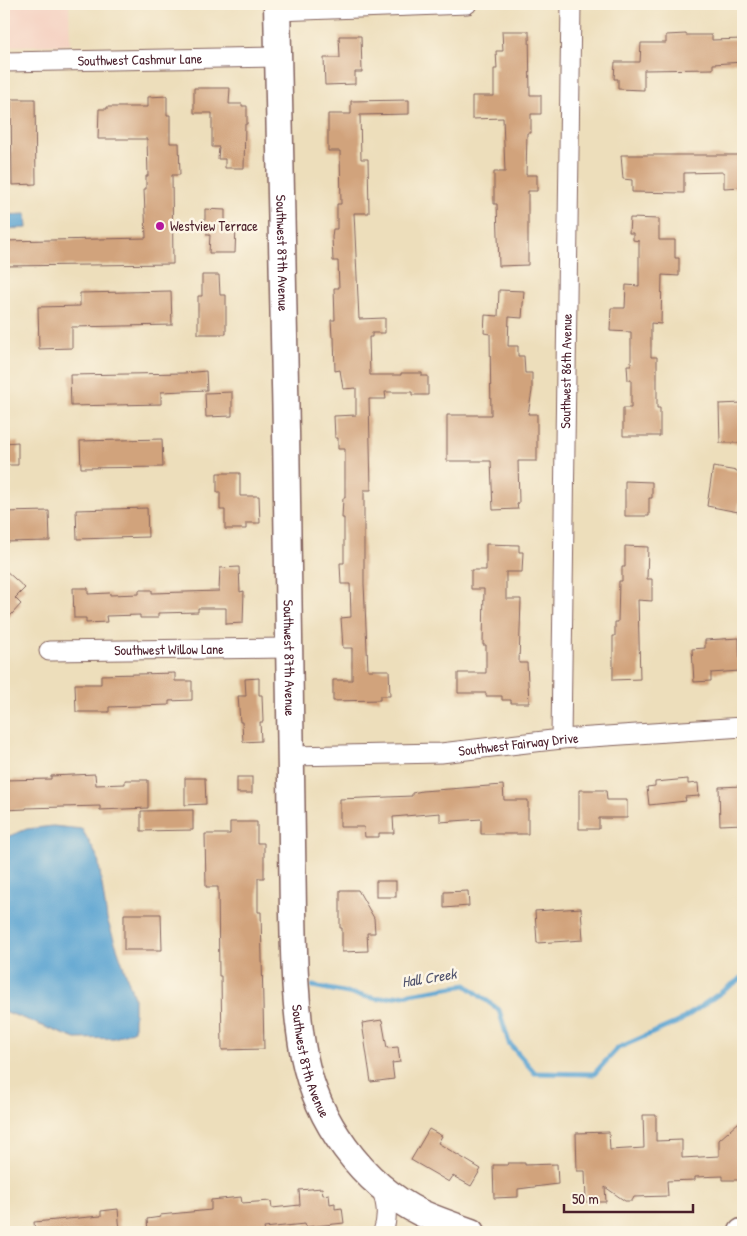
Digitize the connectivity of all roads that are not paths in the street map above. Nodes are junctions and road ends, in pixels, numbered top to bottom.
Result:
1 (467, 4) edge
2 (571, 4) edge
3 (277, 7) edge
4 (278, 57) junction
5 (4, 62) edge
6 (290, 648) junction
7 (49, 651) dead end
8 (743, 727) edge
9 (561, 739) junction
10 (291, 756) junction
11 (381, 1186) junction
12 (383, 1232) edge
13 (471, 1232) edge

1 - 3 street
2 - 9 street, Southwest 86th Avenue
3 - 4 street, Southwest 87th Avenue
4 - 5 street, Southwest Cashmur Lane
4 - 6 street, Southwest 87th Avenue
6 - 7 street, Southwest Willow Lane
6 - 10 street, Southwest 87th Avenue
8 - 9 street, Southwest Fairway Drive
9 - 10 street, Southwest Fairway Drive
10 - 11 street, Southwest 87th Avenue
11 - 12 street
11 - 13 street, Southwest 87th Avenue

